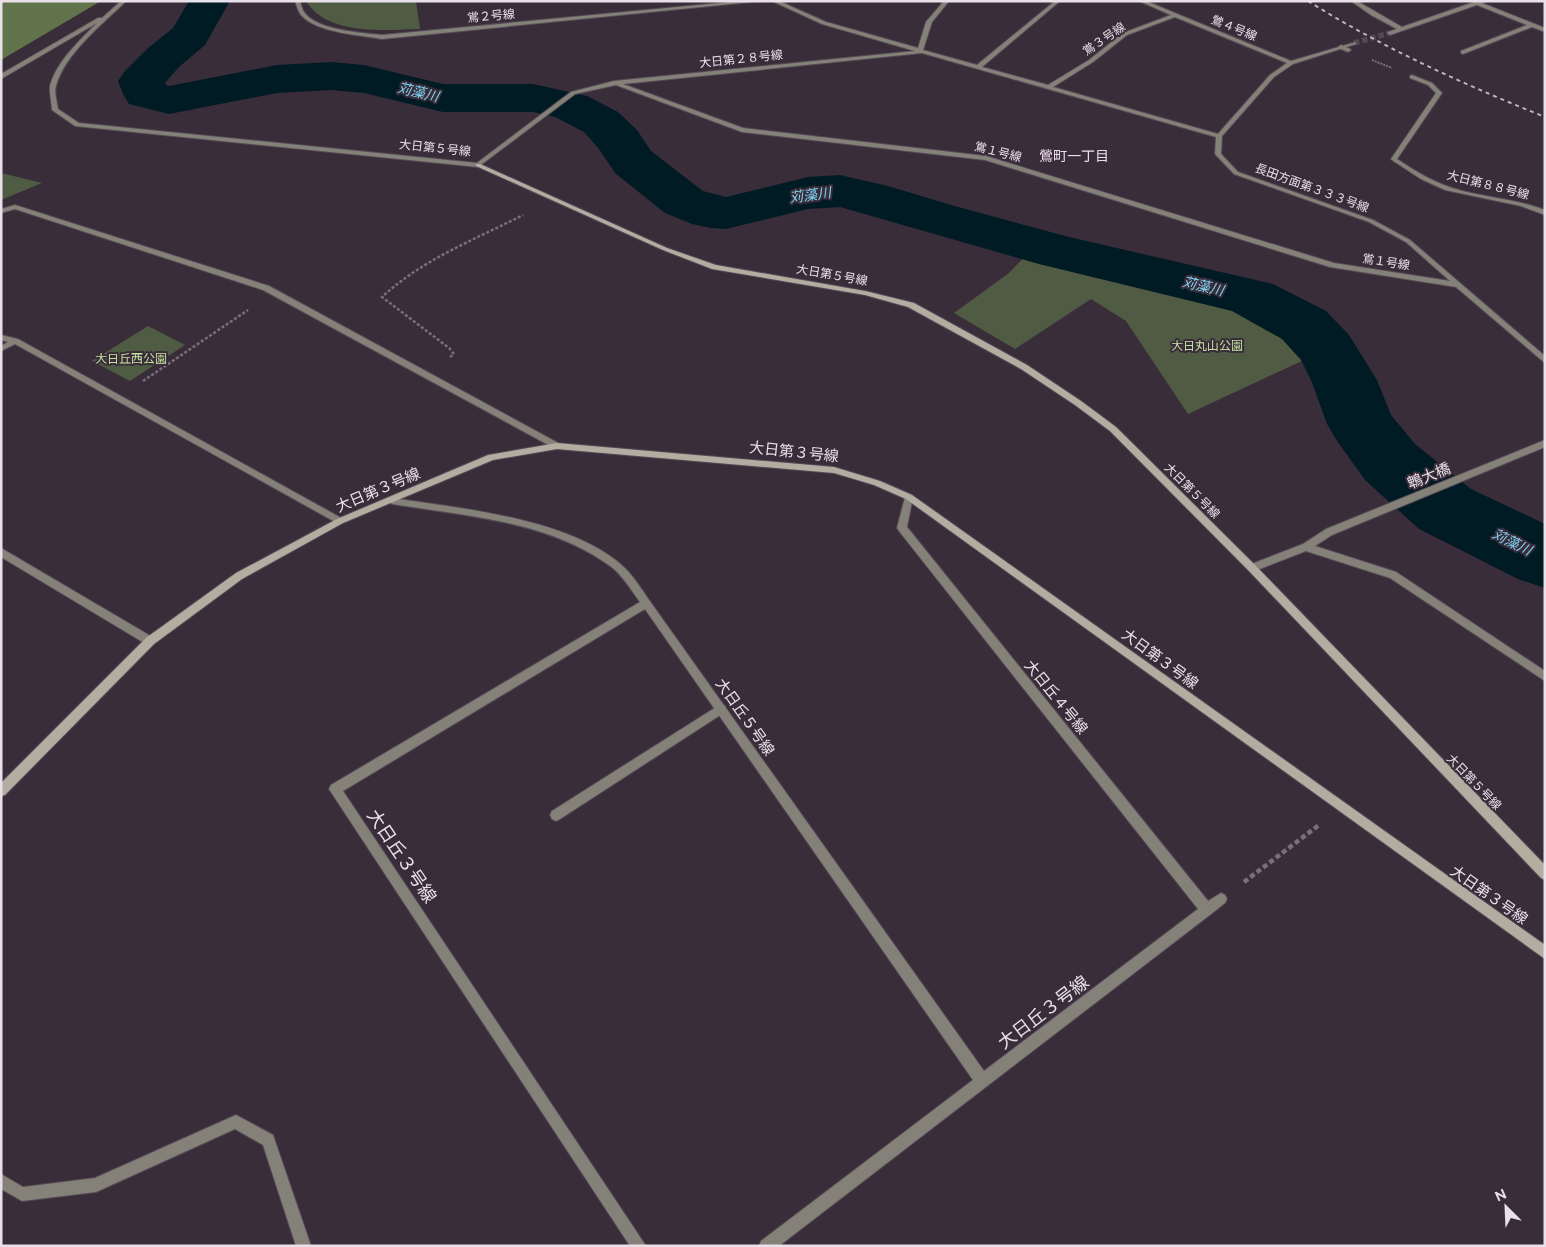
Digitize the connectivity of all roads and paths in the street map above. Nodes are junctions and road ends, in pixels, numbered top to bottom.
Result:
1 (124, 1) edge
2 (297, 1) edge
3 (758, 1) edge
4 (774, 1) edge
5 (947, 1) edge
6 (1058, 1) edge
7 (1142, 1) edge
8 (1353, 1) edge
9 (1457, 1) edge
10 (1484, 1) edge
11 (1475, 3) junction
12 (1465, 6) junction
13 (109, 13) junction
14 (1176, 15) junction
15 (1532, 25) junction
16 (1402, 29) junction
17 (1545, 30) edge
18 (1390, 33) tunnel mouth
19 (1354, 43) tunnel mouth
20 (1341, 47) junction
21 (1348, 50) joint
22 (920, 52) junction
23 (1463, 52) dead end
24 (1291, 62) junction
25 (977, 68) junction
26 (1, 77) edge
27 (1412, 77) joint
28 (614, 83) junction
29 (1047, 88) junction
30 (1219, 136) junction
31 (478, 165) junction
32 (1, 211) edge
33 (1545, 214) edge
34 (488, 233) dead end
35 (1460, 285) junction
36 (249, 309) dead end
37 (1, 337) edge
38 (14, 341) junction
39 (449, 348) dead end
40 (1, 349) edge
41 (1545, 360) edge
42 (160, 370) dead end
43 (1542, 444) edge
44 (558, 446) junction
45 (909, 497) junction
46 (392, 501) junction
47 (340, 521) junction
48 (1306, 547) junction
49 (1, 552) edge
50 (1252, 568) junction
51 (646, 602) junction
52 (150, 641) junction
53 (1545, 677) edge
54 (721, 709) junction
55 (1, 791) edge
56 (1341, 808) junction
57 (556, 815) dead end
58 (1545, 874) edge
59 (1221, 900) joint
60 (1207, 910) junction
61 (1545, 953) edge
62 (983, 1082) junction
63 (1, 1181) edge
64 (304, 1246) edge
65 (639, 1246) edge
66 (766, 1246) edge

1 - 13 street, 大日第５号線
2 - 3 street, 鴬２号線
4 - 22 street
5 - 22 street
6 - 25 street
7 - 14 street, 鶯４号線
8 - 16 street
9 - 12 street
10 - 11 street
11 - 12 street
11 - 15 street
12 - 16 street
13 - 26 street
13 - 31 street, 大日第５号線
14 - 24 street, 鶯４号線
14 - 29 street, 鴬３号線
15 - 17 street
15 - 23 street
16 - 18 street
19 - 20 street
20 - 21 street
20 - 24 street
21 - 27 path
22 - 25 street
22 - 28 street, 大日第２８号線
24 - 30 street
25 - 29 street
27 - 33 street, 大日第８８号線
28 - 31 street, 大日第２８号線
28 - 35 street, 鴬１号線
29 - 30 street
30 - 35 street, 長田方面第３３３号線
31 - 50 street, 大日第５号線
32 - 44 street
34 - 39 path
35 - 41 street, 長田方面第３３３号線
36 - 42 path
37 - 38 street
38 - 40 street
38 - 47 street
43 - 48 street, 鵯大橋
44 - 45 street, 大日第３号線
44 - 46 street, 大日第３号線
45 - 56 street, 大日第３号線
45 - 60 street, 大日丘４号線
46 - 47 street, 大日第３号線
46 - 51 street, 大日丘５号線
47 - 52 street, 大日第３号線
48 - 50 street, 鵯大橋
48 - 53 street
49 - 52 street
50 - 58 street, 大日第５号線
51 - 54 street, 大日丘５号線
51 - 65 street, 大日丘３号線
52 - 55 street, 大日第３号線
54 - 57 street
54 - 62 street, 大日丘５号線
56 - 59 path
56 - 61 street, 大日第３号線
59 - 60 street, 大日丘３号線
60 - 62 street, 大日丘３号線
62 - 66 street, 大日丘３号線
63 - 64 street

